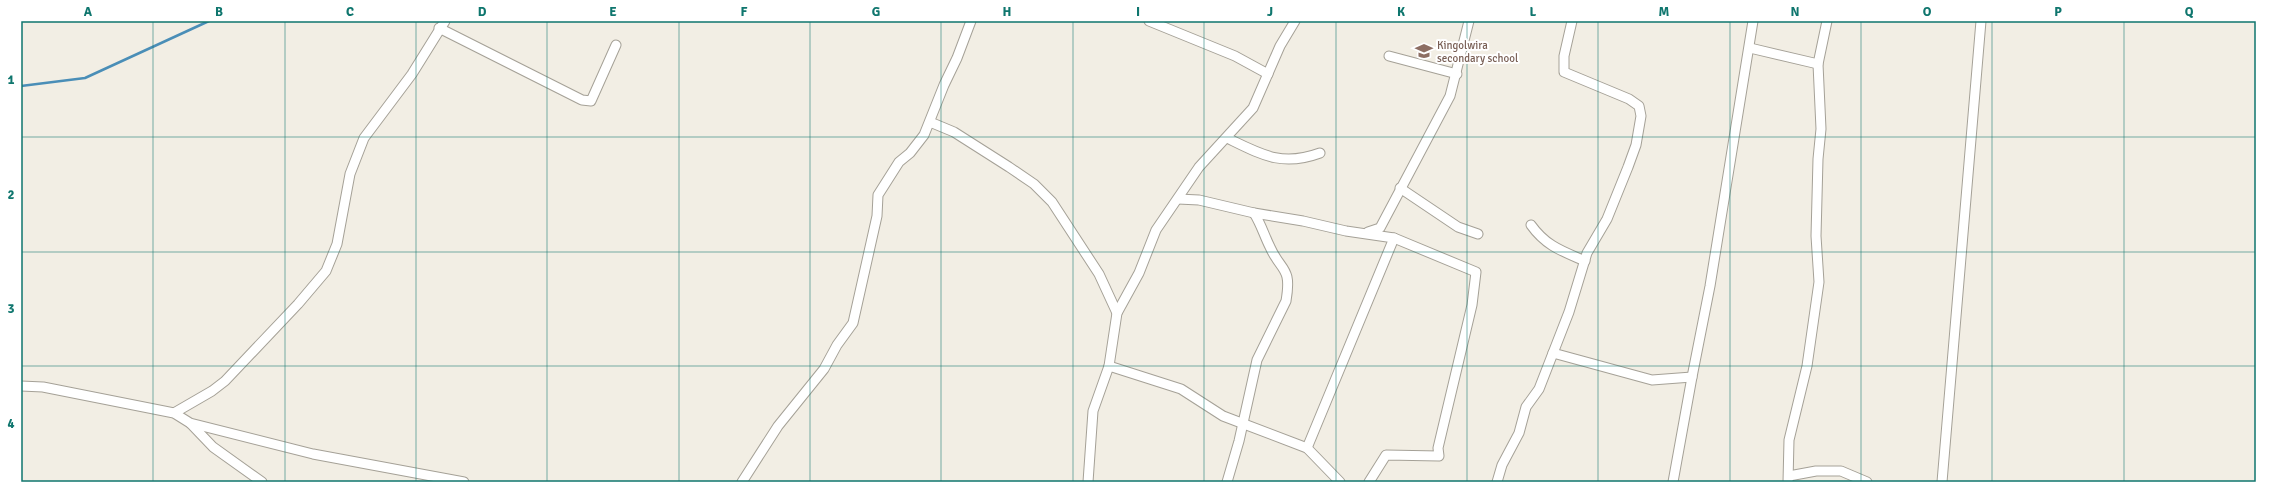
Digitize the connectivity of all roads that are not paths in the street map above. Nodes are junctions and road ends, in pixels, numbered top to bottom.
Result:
1 (971, 21) edge
2 (1148, 21) edge
3 (1295, 21) edge
4 (1469, 21) edge
5 (1572, 21) edge
6 (1753, 21) edge
7 (1827, 21) edge
8 (1981, 21) edge
9 (442, 25) edge
10 (616, 45) dead end
11 (1750, 48) junction
12 (1389, 56) dead end
13 (1818, 64) junction
14 (1268, 74) junction
15 (1457, 74) junction
16 (930, 122) junction
17 (1227, 138) junction
18 (1320, 153) dead end
19 (1400, 188) junction
20 (1178, 199) junction
21 (1254, 213) junction
22 (1531, 225) dead end
23 (1365, 233) junction
24 (1478, 234) dead end
25 (1394, 238) junction
26 (1584, 261) junction
27 (1117, 313) junction
28 (1553, 353) junction
29 (1109, 366) junction
30 (1692, 377) junction
31 (21, 386) edge
32 (174, 413) junction
33 (190, 423) junction
34 (1243, 423) junction
35 (1307, 448) junction
36 (1788, 479) edge
37 (262, 482) edge
38 (464, 482) edge
39 (742, 482) edge
40 (1088, 482) edge
41 (1227, 482) edge
42 (1340, 482) edge
43 (1368, 482) edge
44 (1497, 482) edge
45 (1673, 482) edge
46 (1867, 482) edge
47 (1942, 482) edge

1 - 16 street
2 - 14 street
3 - 14 street
4 - 15 street
5 - 26 street
6 - 11 street
7 - 13 street
8 - 47 street
9 - 10 street
9 - 32 street
11 - 13 street
11 - 30 street
12 - 15 street
13 - 36 street
14 - 17 street
15 - 19 street
16 - 27 street
16 - 39 street
17 - 18 street
17 - 20 street
19 - 23 street
19 - 24 street
20 - 21 street
20 - 27 street
21 - 23 street
21 - 34 street
22 - 26 street
23 - 25 street
25 - 35 street
25 - 43 street
26 - 28 street
27 - 29 street
28 - 30 street
28 - 44 street
29 - 34 street
29 - 40 street
30 - 45 street
31 - 32 street
32 - 33 street
33 - 37 street
33 - 38 street
34 - 35 street
34 - 41 street
35 - 42 street
36 - 46 street

